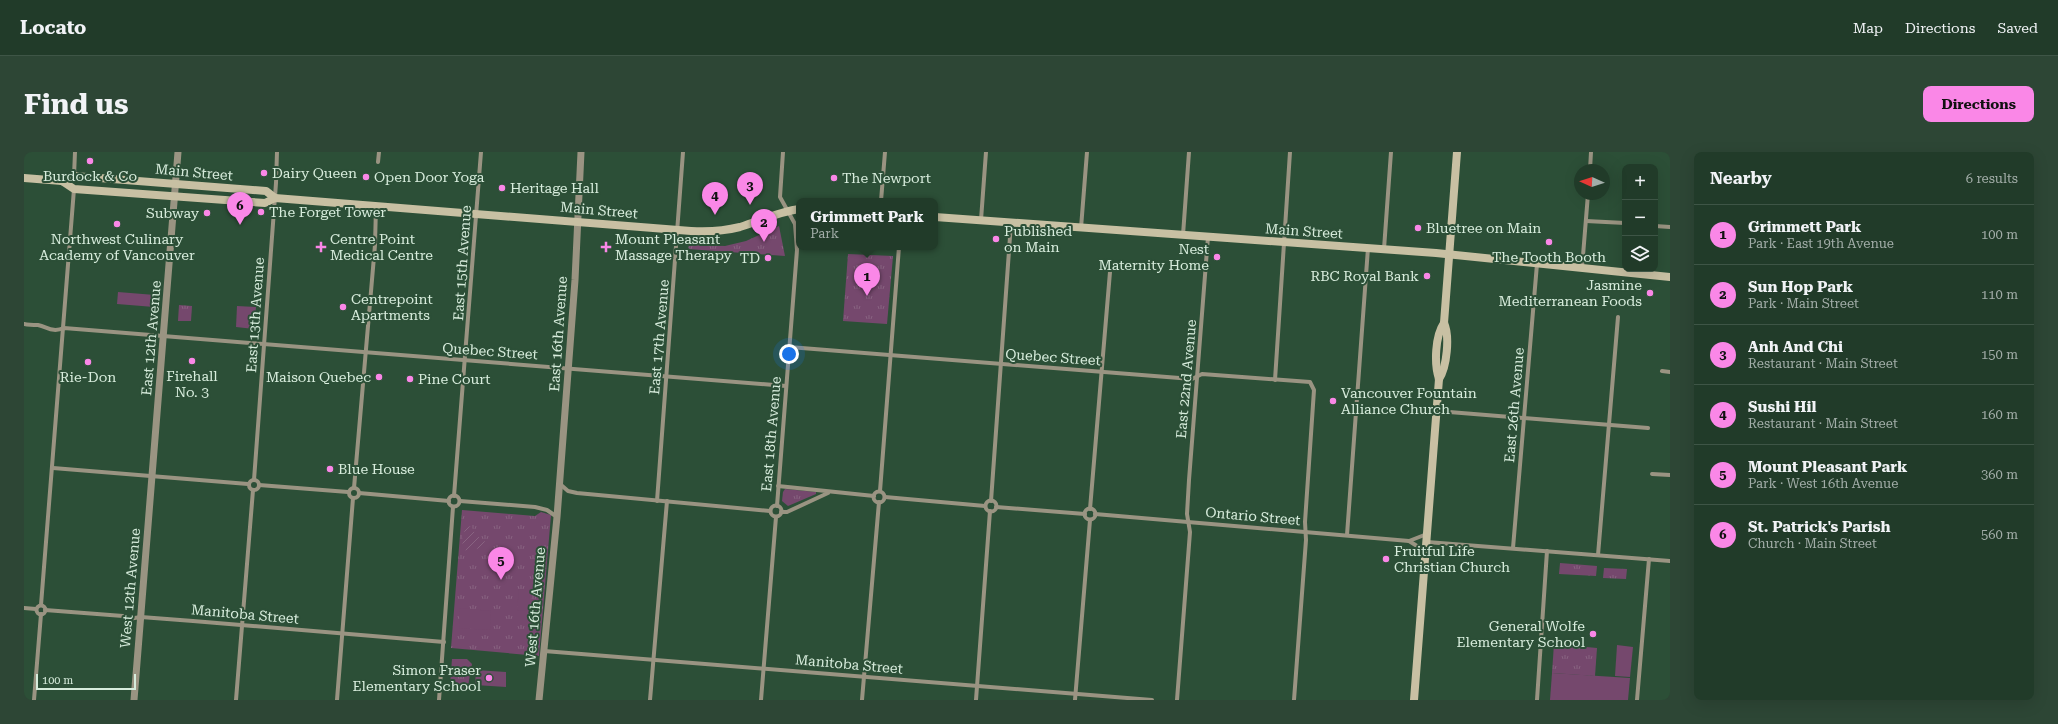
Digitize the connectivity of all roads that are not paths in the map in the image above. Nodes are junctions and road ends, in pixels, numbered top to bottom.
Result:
1 (75, 152) edge
2 (178, 152) edge
3 (277, 152) edge
4 (379, 152) edge
5 (481, 152) edge
6 (581, 152) edge
7 (683, 152) edge
8 (783, 152) edge
9 (885, 152) edge
10 (986, 152) edge
11 (1088, 152) edge
12 (1189, 152) edge
13 (1290, 152) edge
14 (1391, 152) edge
15 (1457, 152) edge
16 (1591, 152) edge
17 (378, 162) dead end
18 (1590, 164) edge
19 (74, 176) junction
20 (24, 178) edge
21 (62, 181) junction
22 (176, 183) junction
23 (74, 189) junction
24 (175, 196) junction
25 (275, 198) junction
26 (881, 198) edge
27 (1588, 200) edge
28 (376, 206) junction
29 (796, 210) edge
30 (788, 211) junction
31 (477, 213) junction
32 (938, 217) edge
33 (981, 220) junction
34 (579, 221) junction
35 (1586, 221) junction
36 (1011, 223) junction
37 (1622, 223) edge
38 (1658, 226) edge
39 (1670, 227) edge
40 (1081, 228) junction
41 (678, 230) junction
42 (796, 233) edge
43 (1183, 236) junction
44 (1208, 238) junction
45 (1284, 243) junction
46 (1368, 248) junction
47 (1384, 249) junction
48 (796, 250) edge
49 (899, 250) edge
50 (1449, 254) junction
51 (1537, 264) junction
52 (1582, 269) junction
53 (1110, 272) dead end
54 (1670, 277) edge
55 (1618, 316) dead end
56 (24, 324) edge
57 (64, 328) junction
58 (164, 336) junction
59 (264, 344) junction
60 (790, 347) junction
61 (365, 352) junction
62 (890, 355) junction
63 (465, 360) junction
64 (1000, 364) junction
65 (568, 368) junction
66 (1662, 371) dead end
67 (1102, 372) junction
68 (1670, 372) edge
69 (667, 376) junction
70 (1197, 377) junction
71 (1275, 380) junction
72 (786, 386) junction
73 (1437, 411) junction
74 (1524, 418) junction
75 (1610, 425) junction
76 (1648, 428) dead end
77 (53, 468) junction
78 (1652, 474) dead end
79 (1670, 476) edge
80 (152, 477) junction
81 (254, 480) junction
82 (248, 484) junction
83 (559, 484) junction
84 (259, 485) junction
85 (778, 486) junction
86 (354, 488) junction
87 (253, 490) junction
88 (880, 491) junction
89 (348, 492) junction
90 (829, 492) junction
91 (359, 493) junction
92 (454, 496) junction
93 (874, 496) junction
94 (885, 497) junction
95 (353, 498) junction
96 (449, 500) junction
97 (657, 500) junction
98 (991, 500) junction
99 (460, 501) junction
100 (667, 502) junction
101 (879, 502) junction
102 (777, 506) junction
103 (985, 506) junction
104 (996, 506) junction
105 (453, 507) junction
106 (1090, 509) junction
107 (770, 511) junction
108 (781, 512) junction
109 (990, 512) junction
110 (1084, 514) junction
111 (1095, 514) junction
112 (556, 517) junction
113 (776, 517) junction
114 (1090, 520) junction
115 (1188, 522) junction
116 (1306, 532) junction
117 (1347, 535) junction
118 (1427, 538) junction
119 (1408, 541) junction
120 (1513, 548) junction
121 (1425, 551) junction
122 (1547, 551) junction
123 (1598, 555) junction
124 (1649, 560) junction
125 (1670, 561) edge
126 (41, 605) junction
127 (24, 608) edge
128 (36, 609) junction
129 (45, 610) junction
130 (41, 614) junction
131 (141, 617) junction
132 (242, 625) junction
133 (343, 633) junction
134 (444, 642) junction
135 (544, 651) junction
136 (653, 659) junction
137 (763, 669) junction
138 (864, 676) junction
139 (977, 686) junction
140 (1076, 694) junction
141 (34, 700) edge
142 (134, 700) edge
143 (236, 700) edge
144 (337, 700) edge
145 (439, 700) edge
146 (539, 700) edge
147 (650, 700) edge
148 (761, 700) edge
149 (862, 700) edge
150 (976, 700) edge
151 (1075, 700) edge
152 (1152, 700) edge
153 (1176, 700) edge
154 (1294, 700) edge
155 (1414, 700) edge
156 (1536, 700) edge
157 (1637, 700) edge

1 - 19 street
2 - 22 street, East 12th Avenue
3 - 25 street, East 13th Avenue
4 - 17 street
5 - 31 street, East 15th Avenue
6 - 34 street, East 16th Avenue
7 - 41 street, East 17th Avenue
8 - 30 street, East 18th Avenue
9 - 26 street
10 - 33 street
11 - 40 street
12 - 43 street
13 - 45 street
14 - 47 street
15 - 50 main road
16 - 18 street
19 - 21 main road, Main Street
19 - 22 main road, Main Street
20 - 21 main road, Main Street
21 - 23 main road, Main Street
22 - 24 street, East 12th Avenue
22 - 25 main road, Main Street
23 - 24 main road, Main Street
23 - 57 street
24 - 25 main road, Main Street
24 - 58 street, East 12th Avenue
25 - 28 main road, Main Street
25 - 59 street, East 13th Avenue
27 - 35 street
28 - 31 main road, Main Street
28 - 61 street
29 - 30 main road, Main Street
30 - 41 main road, Main Street
30 - 42 street, East 18th Avenue
31 - 34 main road, Main Street
31 - 63 street, East 15th Avenue
32 - 33 main road, Main Street
33 - 36 main road, Main Street
34 - 41 main road, Main Street
34 - 65 street, East 16th Avenue
35 - 37 street
35 - 52 street
36 - 40 main road, Main Street
36 - 64 street
38 - 39 street
40 - 43 main road, Main Street
41 - 69 street, East 17th Avenue
43 - 44 main road, Main Street
44 - 45 main road, Main Street
44 - 70 street, East 22nd Avenue
45 - 46 main road, Main Street
45 - 71 street
46 - 47 main road, Main Street
46 - 117 street
47 - 50 main road, Main Street
48 - 60 street, East 18th Avenue
49 - 62 street
50 - 51 main road, Main Street
50 - 73 main road
51 - 52 main road, Main Street
51 - 74 street, East 26th Avenue
52 - 54 main road, Main Street
53 - 67 street
55 - 75 street
56 - 57 street
57 - 58 street
57 - 77 street
58 - 59 street, Quebec Street
58 - 80 street, East 12th Avenue
59 - 61 street, Quebec Street
59 - 81 street, East 13th Avenue
60 - 62 street, Quebec Street
60 - 72 street, East 18th Avenue
61 - 63 street, Quebec Street
61 - 86 street
62 - 64 street, Quebec Street
62 - 88 street
63 - 65 street, Quebec Street
63 - 92 street, East 15th Avenue
64 - 67 street, Quebec Street
64 - 98 street
65 - 69 street, Quebec Street
65 - 83 street, East 16th Avenue
66 - 68 street
67 - 70 street, Quebec Street
67 - 106 street
69 - 72 street, Quebec Street
69 - 97 street, East 17th Avenue
70 - 71 street, Quebec Street
70 - 115 street, East 22nd Avenue
71 - 116 street, Quebec Street
72 - 85 street, East 18th Avenue
73 - 74 street
73 - 118 main road
74 - 75 street
74 - 120 street, East 26th Avenue
75 - 76 street
75 - 123 street
77 - 80 street
77 - 126 street
78 - 79 street
80 - 82 street
80 - 131 street, West 12th Avenue
81 - 82 street
81 - 84 street
82 - 87 street
83 - 97 street
83 - 112 street, East 16th Avenue
84 - 87 street
84 - 89 street
85 - 90 street
85 - 102 street, East 18th Avenue
86 - 89 street
86 - 91 street
87 - 132 street
88 - 93 street
88 - 94 street
89 - 95 street
90 - 93 street
90 - 108 street
91 - 95 street
91 - 96 street
92 - 96 street
92 - 99 street
93 - 101 street
94 - 101 street
94 - 103 street
95 - 133 street
96 - 105 street
97 - 100 street
98 - 103 street
98 - 104 street
99 - 105 street
99 - 112 street
100 - 107 street
100 - 136 street
101 - 138 street
102 - 107 street
102 - 108 street
103 - 109 street
104 - 109 street
104 - 110 street
105 - 134 street
106 - 110 street
106 - 111 street
107 - 113 street
108 - 113 street
109 - 139 street
110 - 114 street
111 - 114 street
111 - 115 street, Ontario Street
112 - 135 street, West 16th Avenue
113 - 137 street
114 - 140 street
115 - 116 street, Ontario Street
115 - 153 street, East 22nd Avenue
116 - 117 street, Ontario Street
116 - 154 street
117 - 119 street, Ontario Street
118 - 119 street, Ontario Street
118 - 120 street, Ontario Street
118 - 121 main road
119 - 121 street, Ontario Street
120 - 122 street, Ontario Street
121 - 155 main road
122 - 123 street, Ontario Street
122 - 156 street
123 - 124 street, Ontario Street
124 - 125 street, Ontario Street
124 - 157 street
126 - 128 street
126 - 129 street
127 - 128 street
128 - 130 street
129 - 130 street
129 - 131 street, Manitoba Street
130 - 141 street
131 - 132 street, Manitoba Street
131 - 142 street, West 12th Avenue
132 - 133 street, Manitoba Street
132 - 143 street
133 - 134 street, Manitoba Street
133 - 144 street
134 - 145 street
135 - 136 street, Manitoba Street
135 - 146 street, West 16th Avenue
136 - 137 street, Manitoba Street
136 - 147 street
137 - 138 street, Manitoba Street
137 - 148 street
138 - 139 street, Manitoba Street
138 - 149 street
139 - 140 street, Manitoba Street
139 - 150 street
140 - 151 street
140 - 152 street, Manitoba Street

